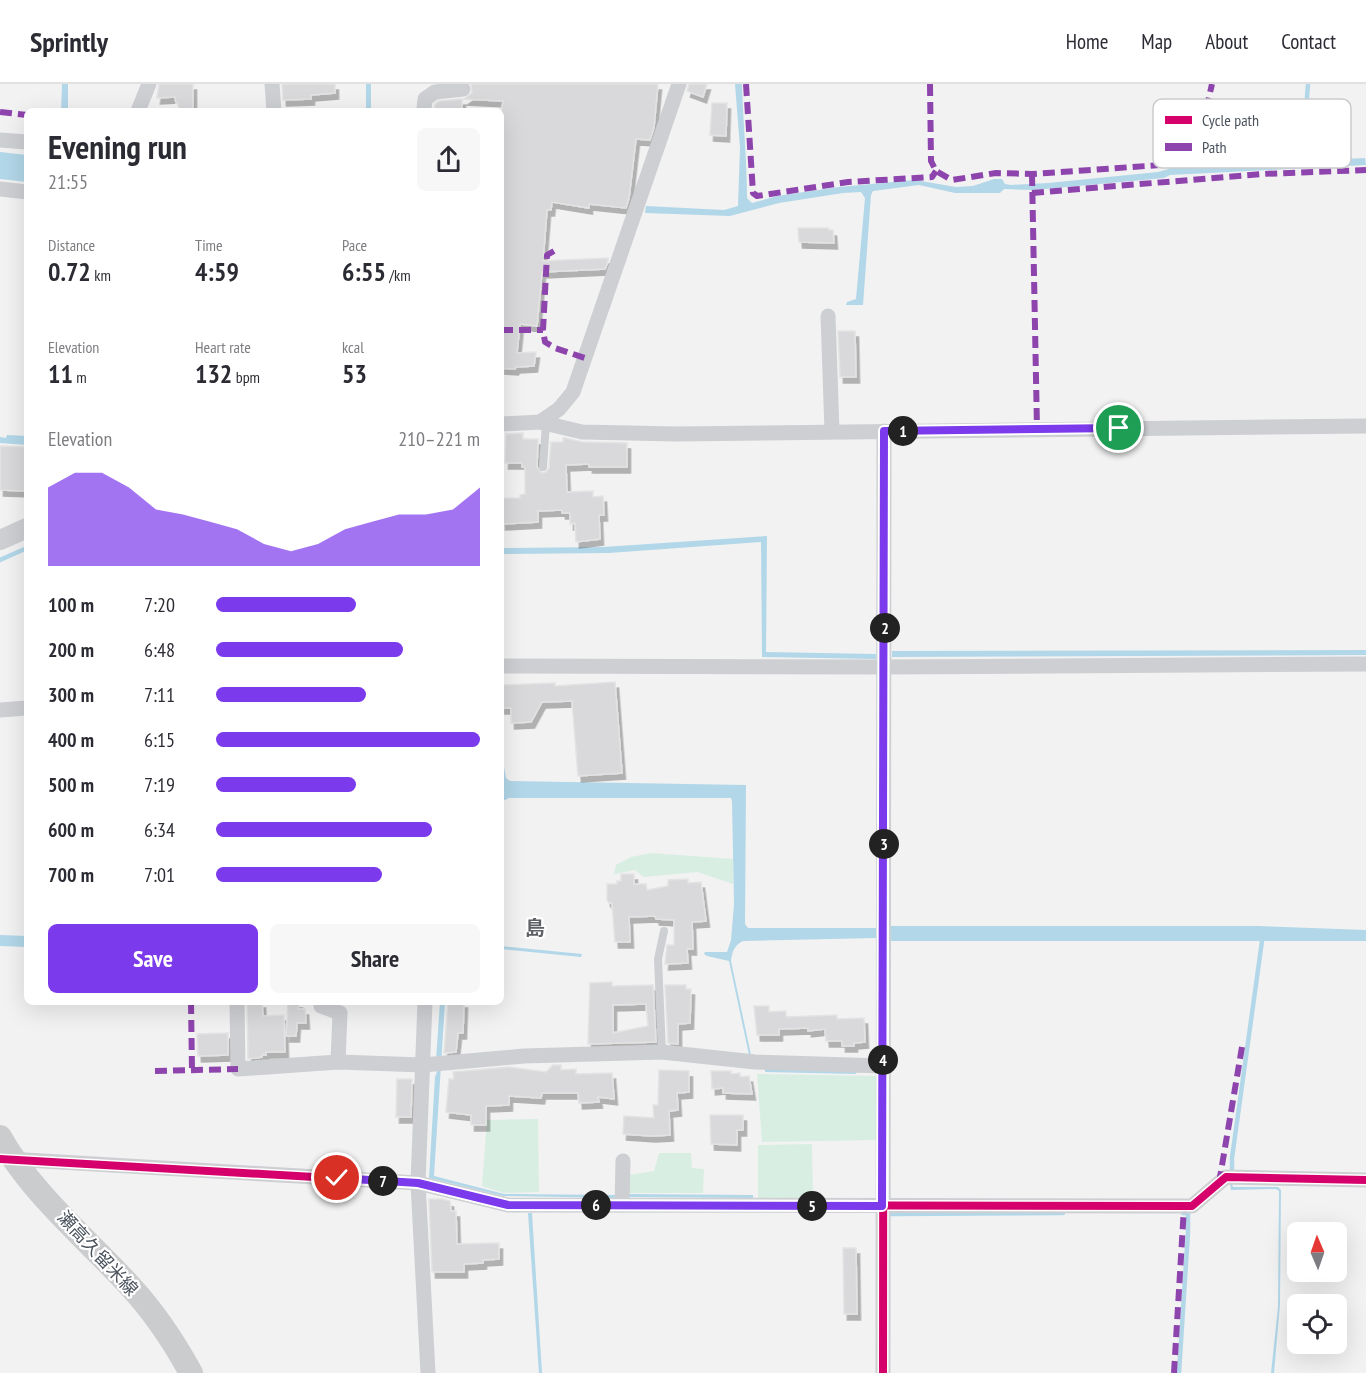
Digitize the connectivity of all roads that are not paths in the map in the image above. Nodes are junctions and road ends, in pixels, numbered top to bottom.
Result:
1 (149, 84) edge
2 (272, 84) edge
3 (679, 84) edge
4 (463, 92) edge
5 (139, 108) edge
6 (274, 108) edge
7 (424, 108) edge
8 (0, 140) edge
9 (24, 142) edge
10 (0, 189) edge
11 (24, 192) edge
12 (828, 316) dead end
13 (543, 423) junction
14 (504, 424) edge
15 (1366, 426) edge
16 (832, 431) junction
17 (884, 431) junction
18 (543, 466) dead end
19 (24, 529) edge
20 (0, 540) edge
21 (1366, 664) edge
22 (504, 666) edge
23 (885, 667) junction
24 (24, 708) edge
25 (0, 710) edge
26 (664, 931) dead end
27 (237, 1005) edge
28 (425, 1005) edge
29 (321, 1006) dead end
30 (662, 1052) junction
31 (338, 1062) junction
32 (423, 1065) junction
33 (883, 1066) junction
34 (0, 1137) edge
35 (6, 1159) edge
36 (623, 1161) dead end
37 (1366, 1180) edge
38 (418, 1183) junction
39 (622, 1205) junction
40 (882, 1206) junction
41 (191, 1373) edge
42 (428, 1373) edge
43 (883, 1373) edge

1 - 5 street
2 - 6 street
3 - 13 street
4 - 7 street
8 - 9 street
10 - 11 street
12 - 16 street
13 - 14 street
13 - 16 street
13 - 18 lane
15 - 17 street
16 - 17 street
17 - 23 street
19 - 20 street
21 - 23 street
22 - 23 street
23 - 33 street
24 - 25 street
26 - 30 lane
27 - 31 street
28 - 32 street
29 - 31 street
30 - 32 street
30 - 33 street
31 - 32 street
32 - 38 street
33 - 40 street
34 - 35 main road, 瀬高久留米線
35 - 38 street
35 - 41 main road, 瀬高久留米線
36 - 39 street
37 - 40 street
38 - 39 street
38 - 42 street
39 - 40 street
40 - 43 street

